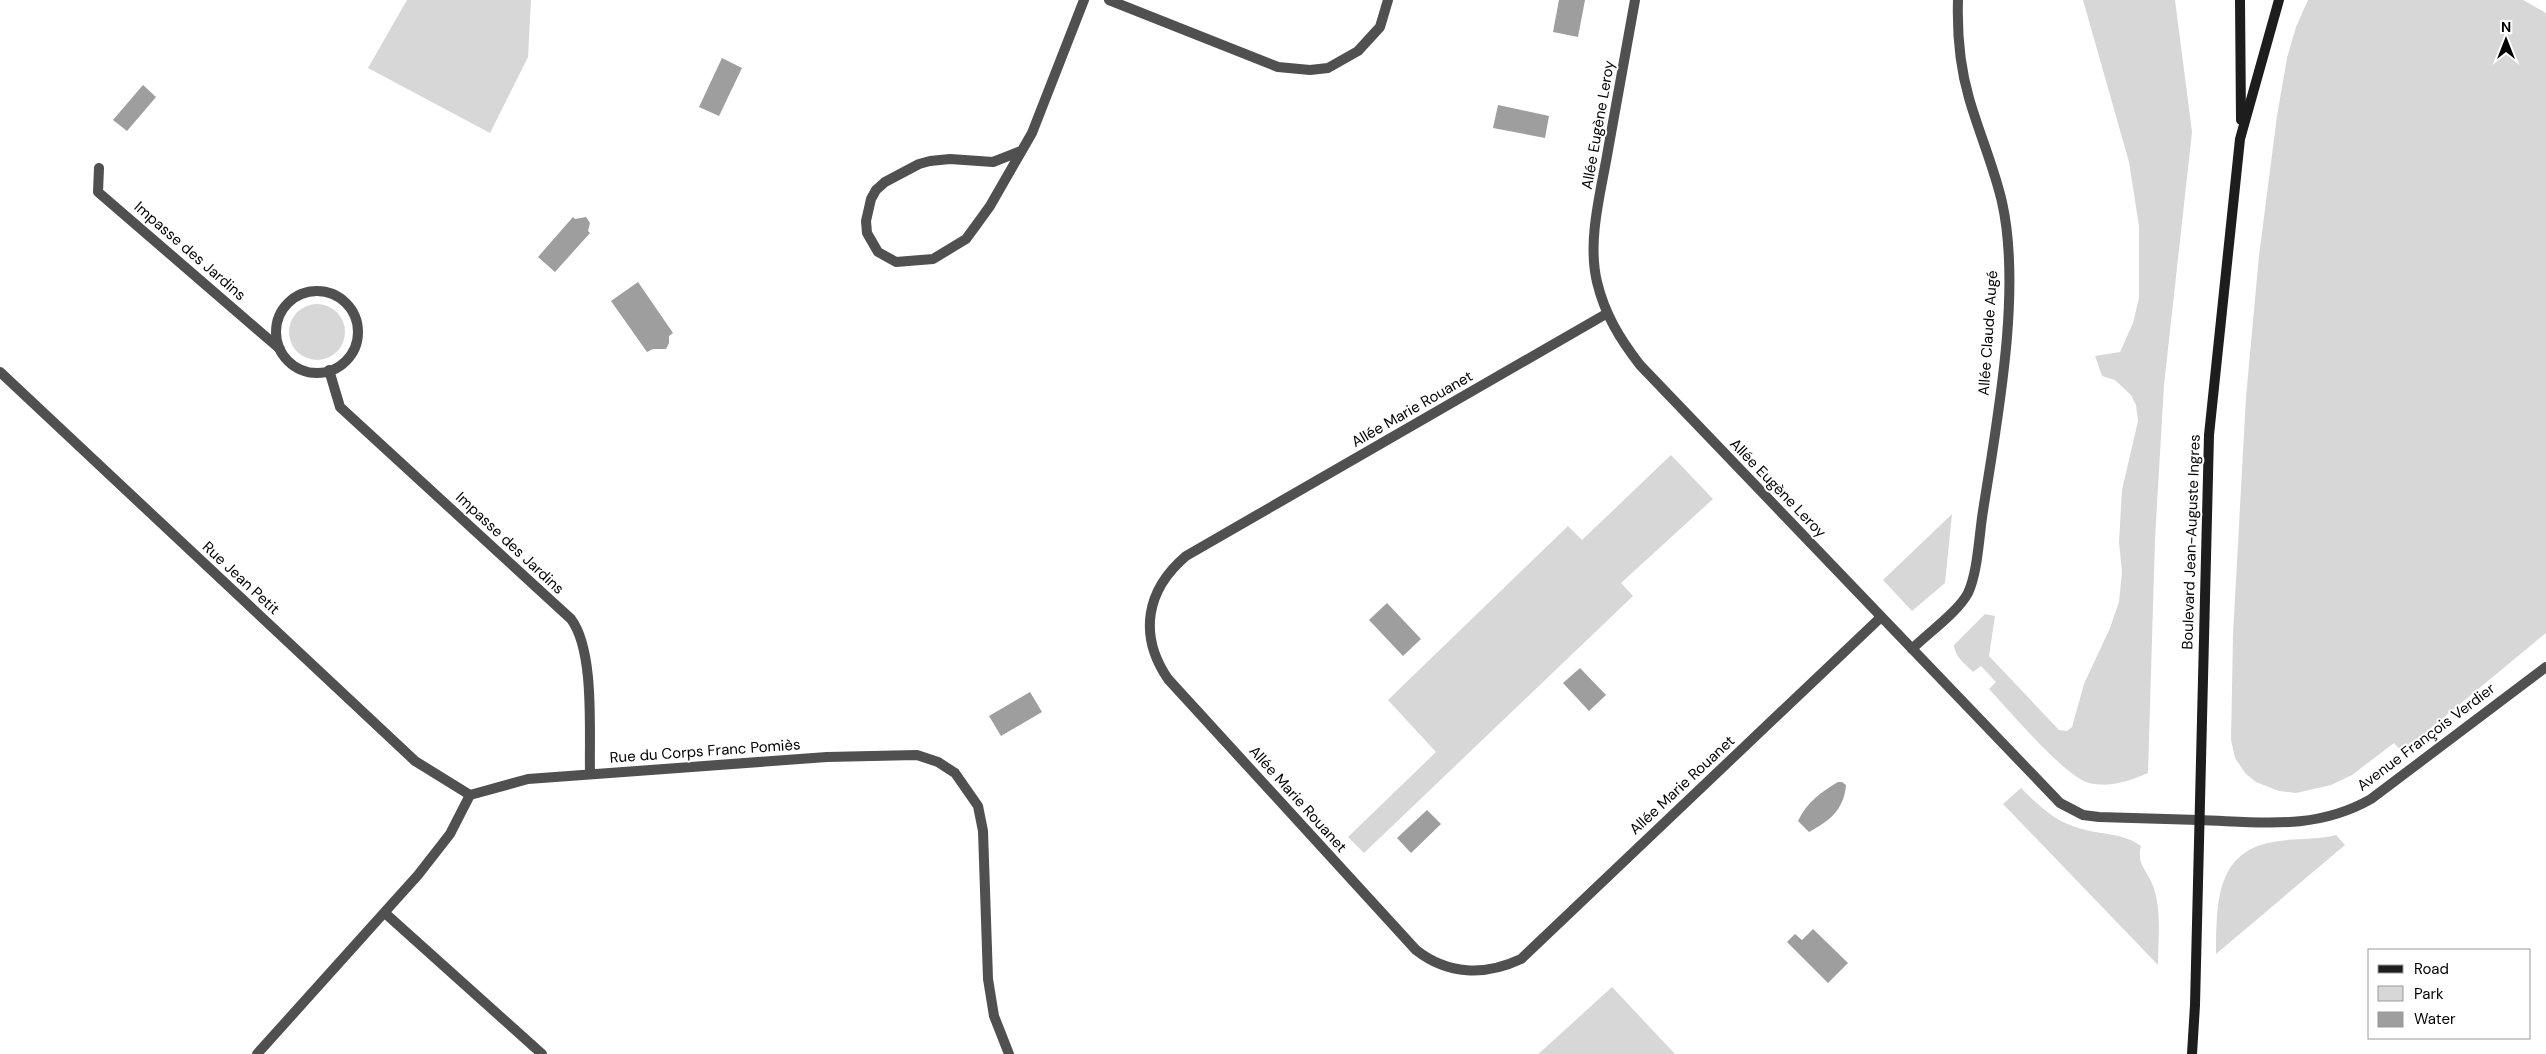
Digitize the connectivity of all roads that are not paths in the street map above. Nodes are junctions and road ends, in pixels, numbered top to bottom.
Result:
1 (1084, 0) edge
2 (1109, 0) edge
3 (1388, 0) edge
4 (1636, 0) edge
5 (1958, 0) edge
6 (2240, 0) edge
7 (2279, 0) edge
8 (2241, 131) junction
9 (1022, 151) junction
10 (99, 168) dead end
11 (1606, 314) junction
12 (280, 349) junction
13 (329, 370) junction
14 (0, 372) edge
15 (1881, 617) junction
16 (1912, 648) junction
17 (2546, 667) edge
18 (590, 774) junction
19 (470, 795) junction
20 (2198, 820) junction
21 (386, 914) junction
22 (257, 1054) edge
23 (542, 1054) edge
24 (1009, 1054) edge
25 (2192, 1054) edge

1 - 9 street
2 - 3 street
4 - 11 street, Allée Eugène Leroy
5 - 16 street, Allée Claude Augé
6 - 8 main road, Boulevard Jean-Auguste Ingres
7 - 8 main road, Boulevard Jean-Auguste Ingres
8 - 20 main road, Boulevard Jean-Auguste Ingres
9 - 9 street
10 - 12 street, Impasse des Jardins
11 - 15 street, Allée Eugène Leroy
11 - 15 street, Allée Marie Rouanet
12 - 13 street, Impasse des Jardins
12 - 13 street
13 - 18 street, Impasse des Jardins
14 - 19 street, Rue Jean Petit
15 - 16 street, Allée Eugène Leroy
16 - 20 street, Allée Eugène Leroy
17 - 20 street, Avenue François Verdier
18 - 19 street, Rue du Corps Franc Pomiès
18 - 24 street, Rue du Corps Franc Pomiès
19 - 21 street
20 - 25 main road, Boulevard Jean-Auguste Ingres
21 - 22 street
21 - 23 street

